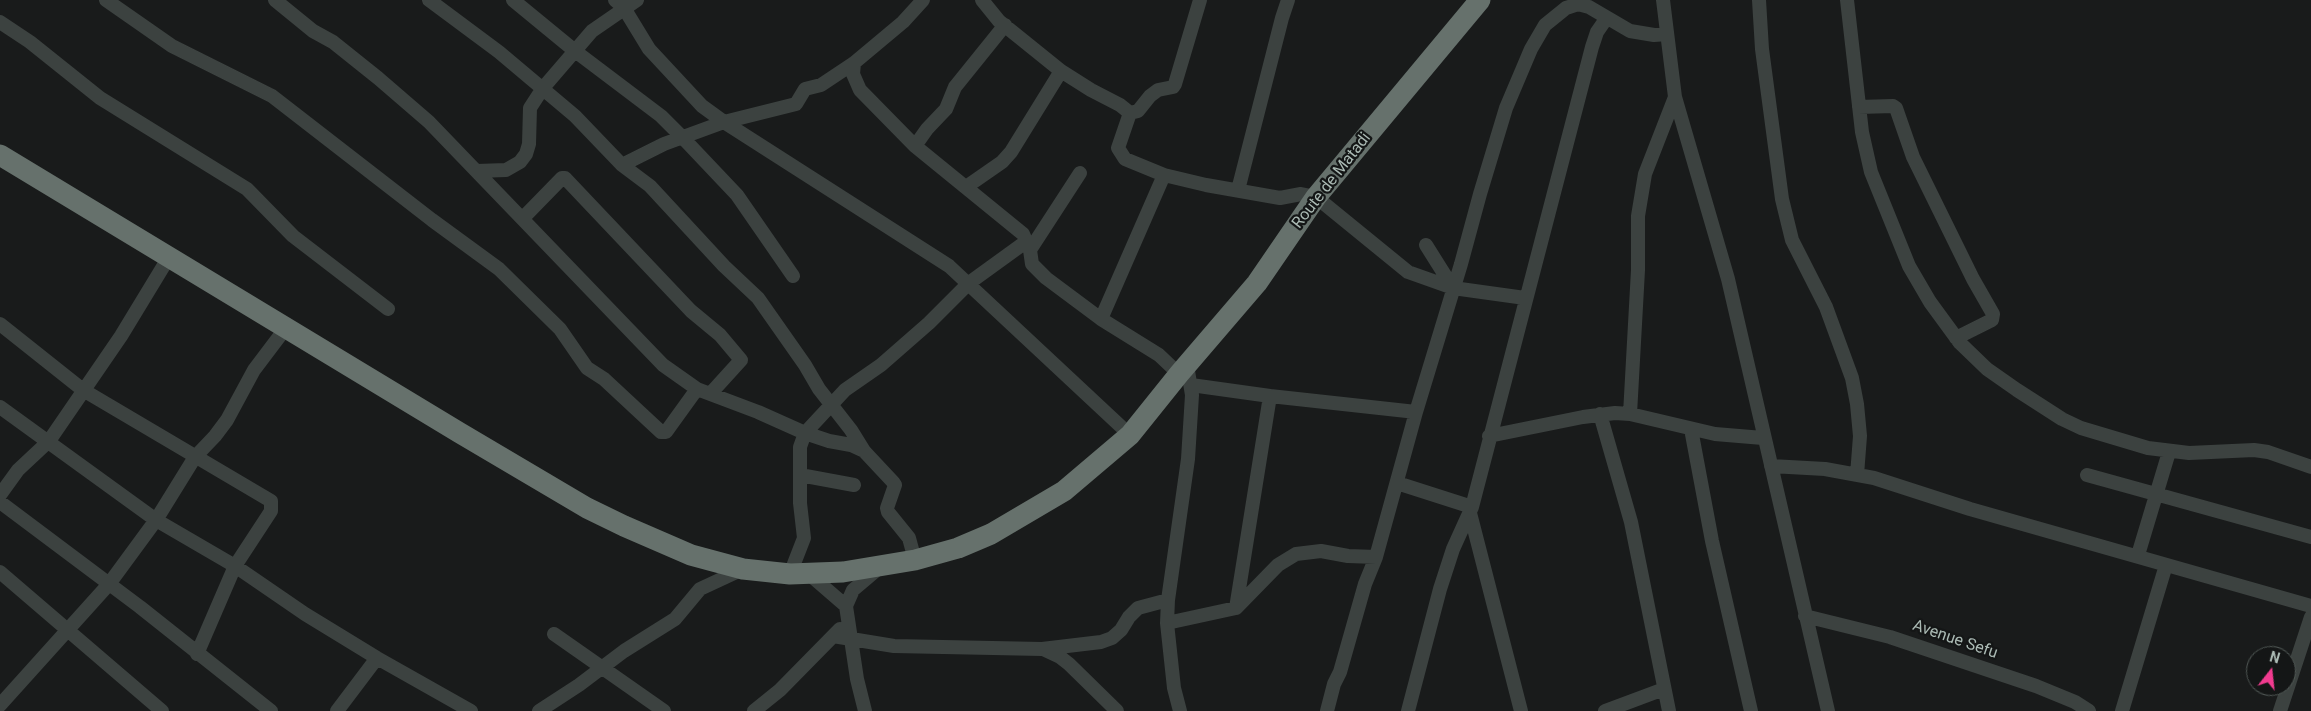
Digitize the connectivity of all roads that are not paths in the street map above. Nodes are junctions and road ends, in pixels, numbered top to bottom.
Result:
1 (106, 0) edge
2 (275, 0) edge
3 (429, 0) edge
4 (513, 0) edge
5 (637, 0) edge
6 (923, 0) edge
7 (982, 0) edge
8 (1200, 0) edge
9 (1288, 0) edge
10 (1480, 0) edge
11 (1663, 0) edge
12 (1759, 0) edge
13 (1846, 0) edge
14 (620, 4) edge
15 (1606, 18) junction
16 (0, 22) edge
17 (1005, 25) junction
18 (1667, 34) junction
19 (575, 51) junction
20 (854, 63) junction
21 (1061, 71) junction
22 (543, 88) junction
23 (1675, 97) junction
24 (1859, 107) junction
25 (1130, 113) junction
26 (724, 122) junction
27 (683, 138) junction
28 (915, 146) junction
29 (0, 155) edge
30 (622, 165) junction
31 (477, 171) junction
32 (1080, 172) dead end
33 (1164, 175) junction
34 (966, 187) junction
35 (1238, 190) junction
36 (1316, 197) junction
37 (523, 218) junction
38 (1426, 245) dead end
39 (1029, 246) junction
40 (169, 258) junction
41 (793, 276) dead end
42 (969, 283) junction
43 (1453, 288) junction
44 (1525, 298) junction
45 (388, 309) dead end
46 (1101, 319) junction
47 (0, 324) edge
48 (285, 328) junction
49 (1956, 338) junction
50 (1186, 375) junction
51 (696, 388) junction
52 (83, 390) junction
53 (711, 393) junction
54 (1270, 396) junction
55 (832, 404) junction
56 (0, 407) edge
57 (1416, 412) junction
58 (1600, 414) junction
59 (1630, 414) junction
60 (1691, 429) junction
61 (805, 433) junction
62 (1130, 435) junction
63 (1489, 436) junction
64 (1763, 438) junction
65 (49, 441) junction
66 (864, 451) junction
67 (2169, 452) junction
68 (195, 457) junction
69 (1771, 466) junction
70 (2311, 467) edge
71 (800, 474) junction
72 (1857, 475) junction
73 (2087, 475) dead end
74 (1397, 483) junction
75 (854, 485) dead end
76 (0, 495) edge
77 (2157, 495) junction
78 (0, 502) edge
79 (1471, 510) junction
80 (156, 520) junction
81 (2311, 537) edge
82 (2138, 555) junction
83 (1376, 557) junction
84 (915, 560) junction
85 (2166, 565) junction
86 (235, 566) junction
87 (880, 567) junction
88 (743, 569) junction
89 (0, 572) edge
90 (800, 574) junction
91 (109, 584) junction
92 (1168, 600) junction
93 (2311, 606) edge
94 (1236, 608) junction
95 (847, 613) junction
96 (1805, 616) junction
97 (2311, 617) edge
98 (1167, 623) junction
99 (70, 630) junction
100 (554, 634) dead end
101 (833, 636) junction
102 (851, 640) junction
103 (1042, 649) junction
104 (197, 654) junction
105 (377, 658) junction
106 (601, 669) junction
107 (1664, 689) junction
108 (0, 704) edge
109 (162, 711) edge
110 (271, 711) edge
111 (337, 711) edge
112 (471, 711) edge
113 (538, 711) edge
114 (664, 711) edge
115 (754, 711) edge
116 (865, 711) edge
117 (1116, 711) edge
118 (1180, 711) edge
119 (1327, 711) edge
120 (1408, 711) edge
121 (1521, 711) edge
122 (1605, 711) edge
123 (1669, 711) edge
124 (1752, 711) edge
125 (1828, 711) edge
126 (2089, 711) edge
127 (2122, 711) edge
128 (2280, 711) edge

1 - 51 street
2 - 31 street
3 - 22 street
4 - 19 street
5 - 14 street
6 - 20 street
7 - 17 street
8 - 25 street
9 - 35 street
10 - 36 highway, Route de Matadi
11 - 18 street
12 - 72 street
13 - 24 street
14 - 19 street
14 - 26 street
15 - 18 street
15 - 43 street
15 - 44 street
16 - 45 street
17 - 21 street
17 - 28 street
18 - 23 street
19 - 22 street
19 - 27 street
20 - 26 street
20 - 28 street
21 - 25 street
21 - 34 street
22 - 30 street
22 - 31 street
23 - 59 street
23 - 64 street
24 - 49 street
24 - 49 street
25 - 33 street
26 - 27 street
26 - 42 street
27 - 30 street
27 - 41 street
28 - 34 street
29 - 40 highway, Route de Matadi
30 - 55 street
31 - 37 street
32 - 39 street
33 - 35 street
33 - 46 street
34 - 39 street
35 - 36 street
36 - 43 street
36 - 50 highway, Route de Matadi
37 - 51 street
37 - 53 street
38 - 43 street
39 - 42 street
39 - 46 street
40 - 48 highway, Route de Matadi
40 - 52 street
42 - 55 street
42 - 62 street
43 - 44 street
43 - 57 street
44 - 63 street
46 - 50 street
47 - 52 street
48 - 68 street
48 - 88 highway, Route de Matadi
49 - 67 street
50 - 54 street
50 - 62 highway, Route de Matadi
50 - 92 street
51 - 53 street
52 - 65 street
52 - 68 street
53 - 61 street
54 - 57 street
54 - 94 street
55 - 61 street
55 - 66 street
56 - 65 street
57 - 74 street
58 - 59 street
58 - 63 street
58 - 107 street
59 - 60 street
60 - 64 street
60 - 124 street
61 - 66 street
61 - 71 street
62 - 84 highway, Route de Matadi
63 - 79 street
64 - 69 street
65 - 76 street
65 - 80 street
66 - 84 street
67 - 70 street
67 - 77 street
68 - 80 street
68 - 86 street
69 - 72 street
69 - 96 street
71 - 75 street
71 - 90 street
72 - 82 street
73 - 77 street
74 - 79 street
74 - 83 street
77 - 81 street
77 - 82 street
78 - 91 street
79 - 120 street
79 - 121 street
80 - 86 street
80 - 91 street
82 - 85 street
83 - 94 street
83 - 119 street
84 - 87 highway, Route de Matadi
85 - 93 street
85 - 127 street
86 - 104 street
86 - 105 street
87 - 90 highway, Route de Matadi
87 - 95 street
88 - 90 highway, Route de Matadi
88 - 106 street
89 - 99 street
90 - 95 street
91 - 99 street
91 - 104 street
92 - 98 street
92 - 103 street
94 - 98 street
95 - 101 street
95 - 102 street
96 - 125 street
96 - 126 street, Avenue Sefu
97 - 128 street
98 - 118 street
99 - 108 street
99 - 109 street
100 - 106 street
101 - 102 street
101 - 115 street
102 - 103 street
102 - 116 street
103 - 117 street
104 - 110 street
105 - 111 street
105 - 112 street
106 - 113 street
106 - 114 street
107 - 122 street
107 - 123 street

